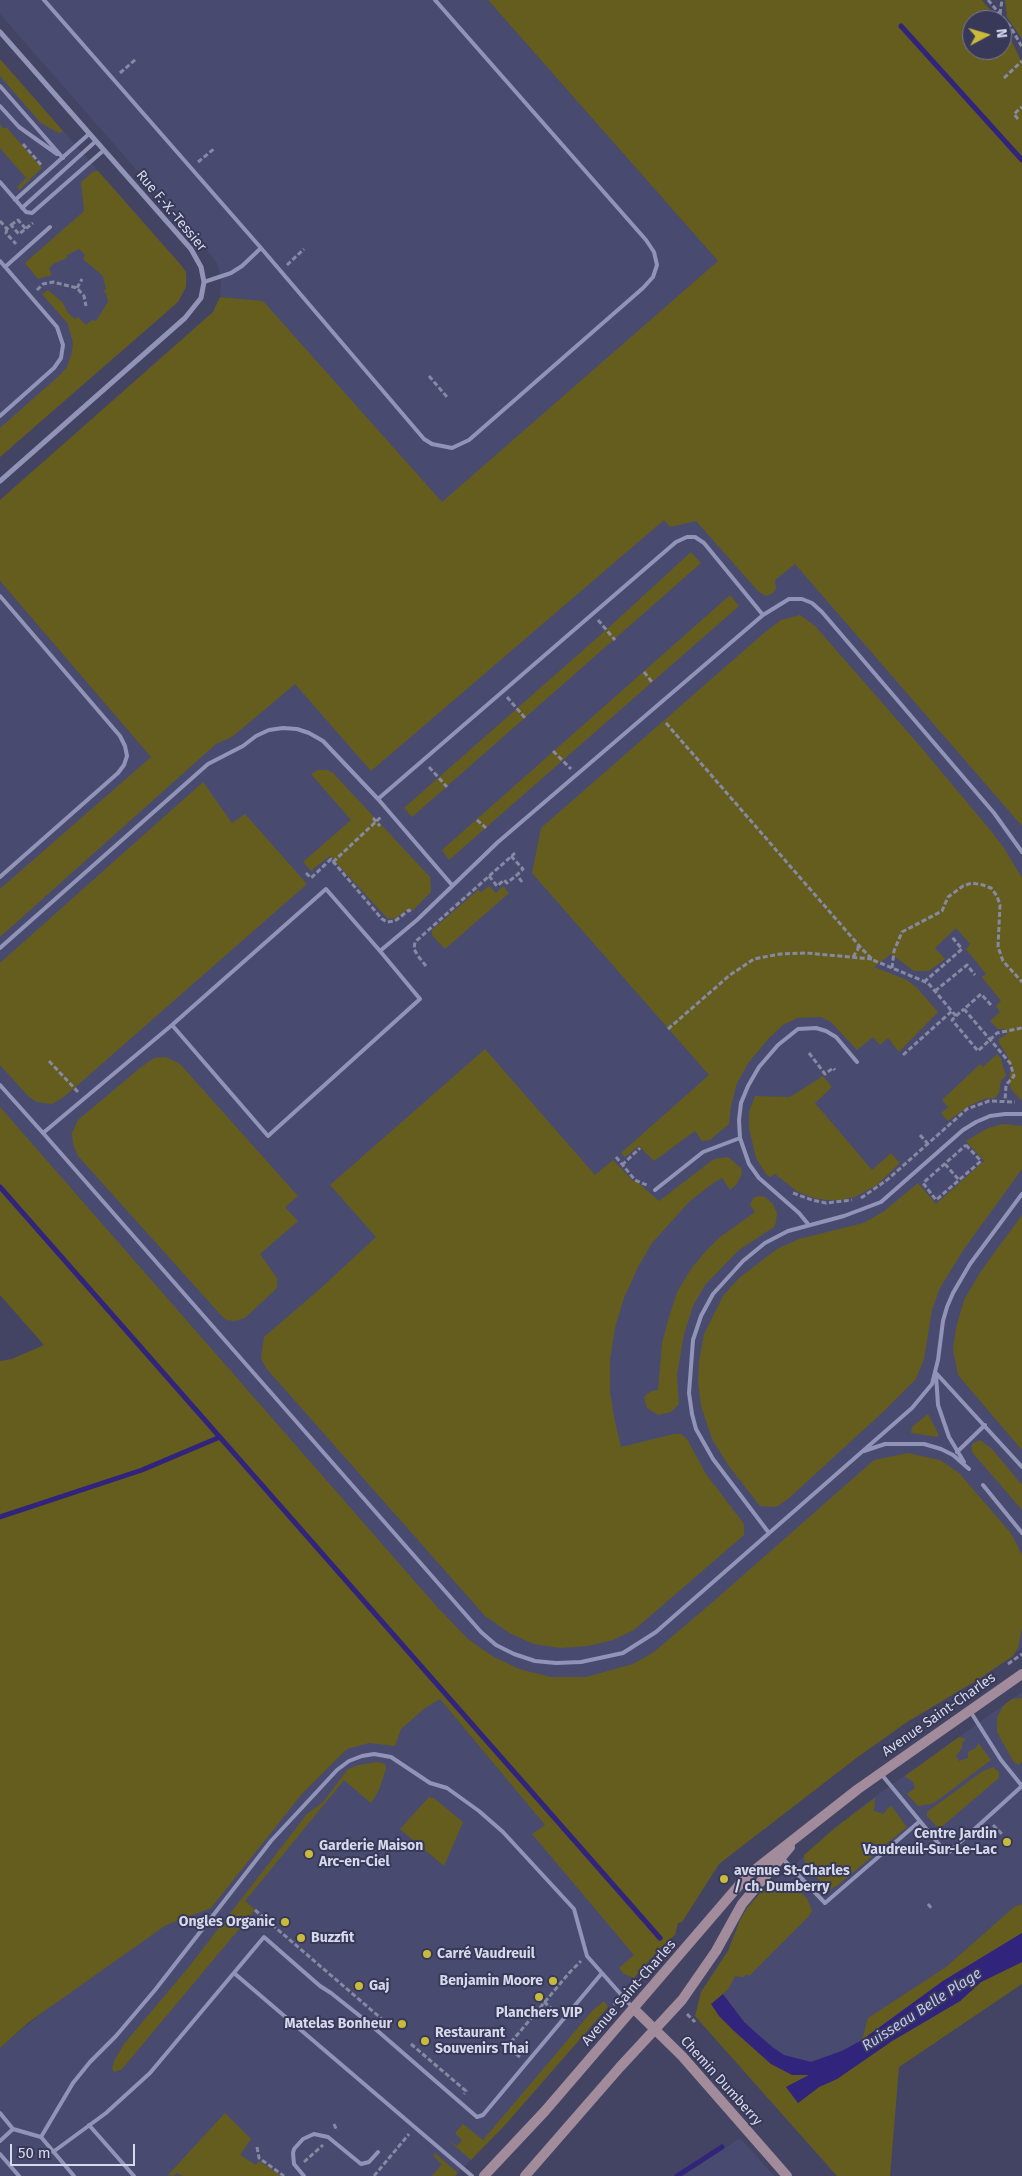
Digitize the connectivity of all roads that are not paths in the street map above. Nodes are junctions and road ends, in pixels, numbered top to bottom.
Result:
1 (44, 0) edge
2 (435, 0) edge
3 (0, 32) edge
4 (0, 86) edge
5 (0, 106) edge
6 (90, 134) junction
7 (96, 141) junction
8 (104, 150) junction
9 (63, 158) junction
10 (0, 182) edge
11 (16, 200) junction
12 (22, 208) junction
13 (50, 227) dead end
14 (261, 248) junction
15 (0, 261) edge
16 (5, 267) junction
17 (204, 282) junction
18 (0, 416) edge
19 (0, 481) edge
20 (0, 596) edge
21 (763, 615) junction
22 (378, 799) junction
23 (1022, 852) edge
24 (0, 877) edge
25 (452, 886) junction
26 (0, 948) edge
27 (380, 951) junction
28 (172, 1025) junction
29 (856, 1062) dead end
30 (0, 1085) edge
31 (1022, 1114) edge
32 (43, 1133) junction
33 (740, 1138) junction
34 (655, 1190) dead end
35 (1022, 1194) edge
36 (808, 1224) junction
37 (936, 1373) junction
38 (985, 1425) junction
39 (957, 1452) junction
40 (860, 1454) junction
41 (1022, 1467) edge
42 (982, 1485) dead end
43 (769, 1533) junction
44 (1022, 1533) edge
45 (1022, 1674) edge
46 (970, 1710) junction
47 (880, 1773) junction
48 (920, 1821) junction
49 (778, 1854) junction
50 (234, 1973) junction
51 (602, 1973) junction
52 (633, 2008) junction
53 (655, 2030) junction
54 (0, 2113) edge
55 (89, 2125) junction
56 (13, 2130) junction
57 (41, 2137) junction
58 (0, 2141) edge
59 (53, 2152) junction
60 (378, 2152) dead end
61 (0, 2154) edge
62 (19, 2176) edge
63 (74, 2176) edge
64 (134, 2176) edge
65 (304, 2176) edge
66 (472, 2176) edge
67 (484, 2176) edge
68 (525, 2176) edge
69 (787, 2176) edge

1 - 14 lane
2 - 14 lane
3 - 6 street, Rue F.-X.-Tessier
4 - 9 lane
5 - 9 lane
6 - 7 street, Rue F.-X.-Tessier
6 - 9 lane
7 - 8 street, Rue F.-X.-Tessier
7 - 12 lane
8 - 12 lane
8 - 17 street, Rue F.-X.-Tessier
9 - 11 lane
10 - 11 lane
11 - 12 lane
13 - 16 lane
14 - 17 lane
15 - 16 lane
16 - 18 lane
17 - 19 street
20 - 24 lane
21 - 22 lane
21 - 23 lane
21 - 25 lane
22 - 25 lane
22 - 26 lane
25 - 27 lane
27 - 28 lane
27 - 28 lane
28 - 32 lane
29 - 33 lane
30 - 32 lane
31 - 36 lane
32 - 43 lane
33 - 34 lane
33 - 36 lane
35 - 37 lane
36 - 43 lane
37 - 38 lane
37 - 39 lane
37 - 40 lane
38 - 39 lane
38 - 41 lane
39 - 40 lane
40 - 43 lane
42 - 44 lane
45 - 46 street, Avenue Saint-Charles
46 - 47 street, Avenue Saint-Charles
46 - 48 lane
47 - 48 lane
47 - 49 street, Avenue Saint-Charles
48 - 49 lane
49 - 52 street, Avenue Saint-Charles
49 - 53 street, Avenue Saint-Charles
50 - 51 lane
50 - 55 lane
50 - 66 lane
51 - 52 lane
51 - 57 lane
52 - 53 street, Chemin Dumberry
52 - 67 street, Avenue Saint-Charles
53 - 68 street, Avenue Saint-Charles
53 - 69 street, Chemin Dumberry
54 - 56 lane
55 - 59 lane
55 - 64 lane
56 - 57 lane
56 - 58 lane
57 - 59 lane
59 - 63 lane
60 - 65 lane
61 - 62 lane

